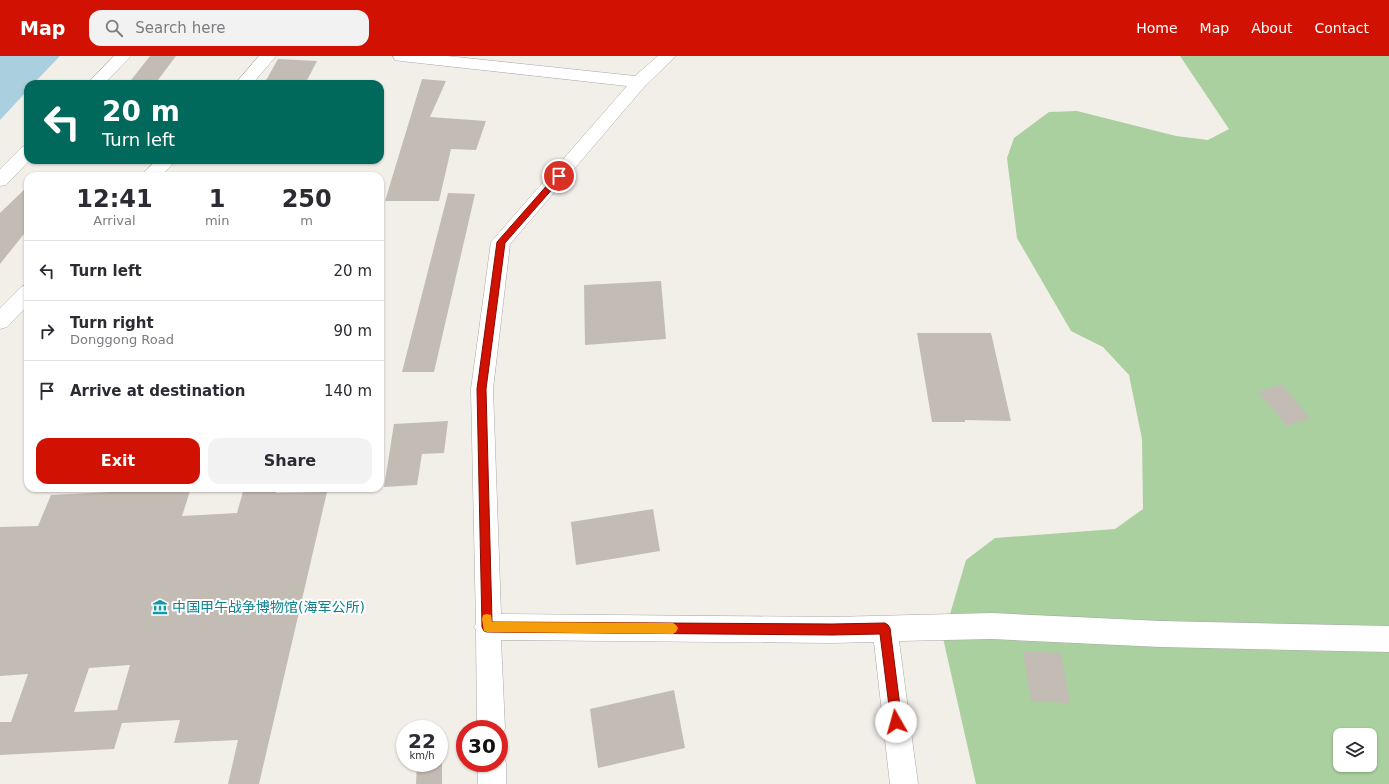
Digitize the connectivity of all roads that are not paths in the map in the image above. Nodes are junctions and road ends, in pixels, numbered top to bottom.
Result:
1 (123, 56) edge
2 (268, 56) edge
3 (401, 56) edge
4 (668, 56) edge
5 (99, 80) edge
6 (247, 80) edge
7 (639, 82) junction
8 (24, 155) edge
9 (164, 164) edge
10 (154, 172) edge
11 (0, 180) edge
12 (24, 296) edge
13 (0, 321) edge
14 (487, 627) junction
15 (885, 628) junction
16 (1389, 639) edge
17 (491, 720) edge
18 (492, 772) edge
19 (492, 784) edge
20 (904, 784) edge

1 - 5 street
2 - 6 street
3 - 7 street
4 - 7 street
7 - 14 street
8 - 11 street
9 - 10 street
12 - 13 street
14 - 15 street
14 - 17 street
15 - 16 street
15 - 20 street
18 - 19 street

